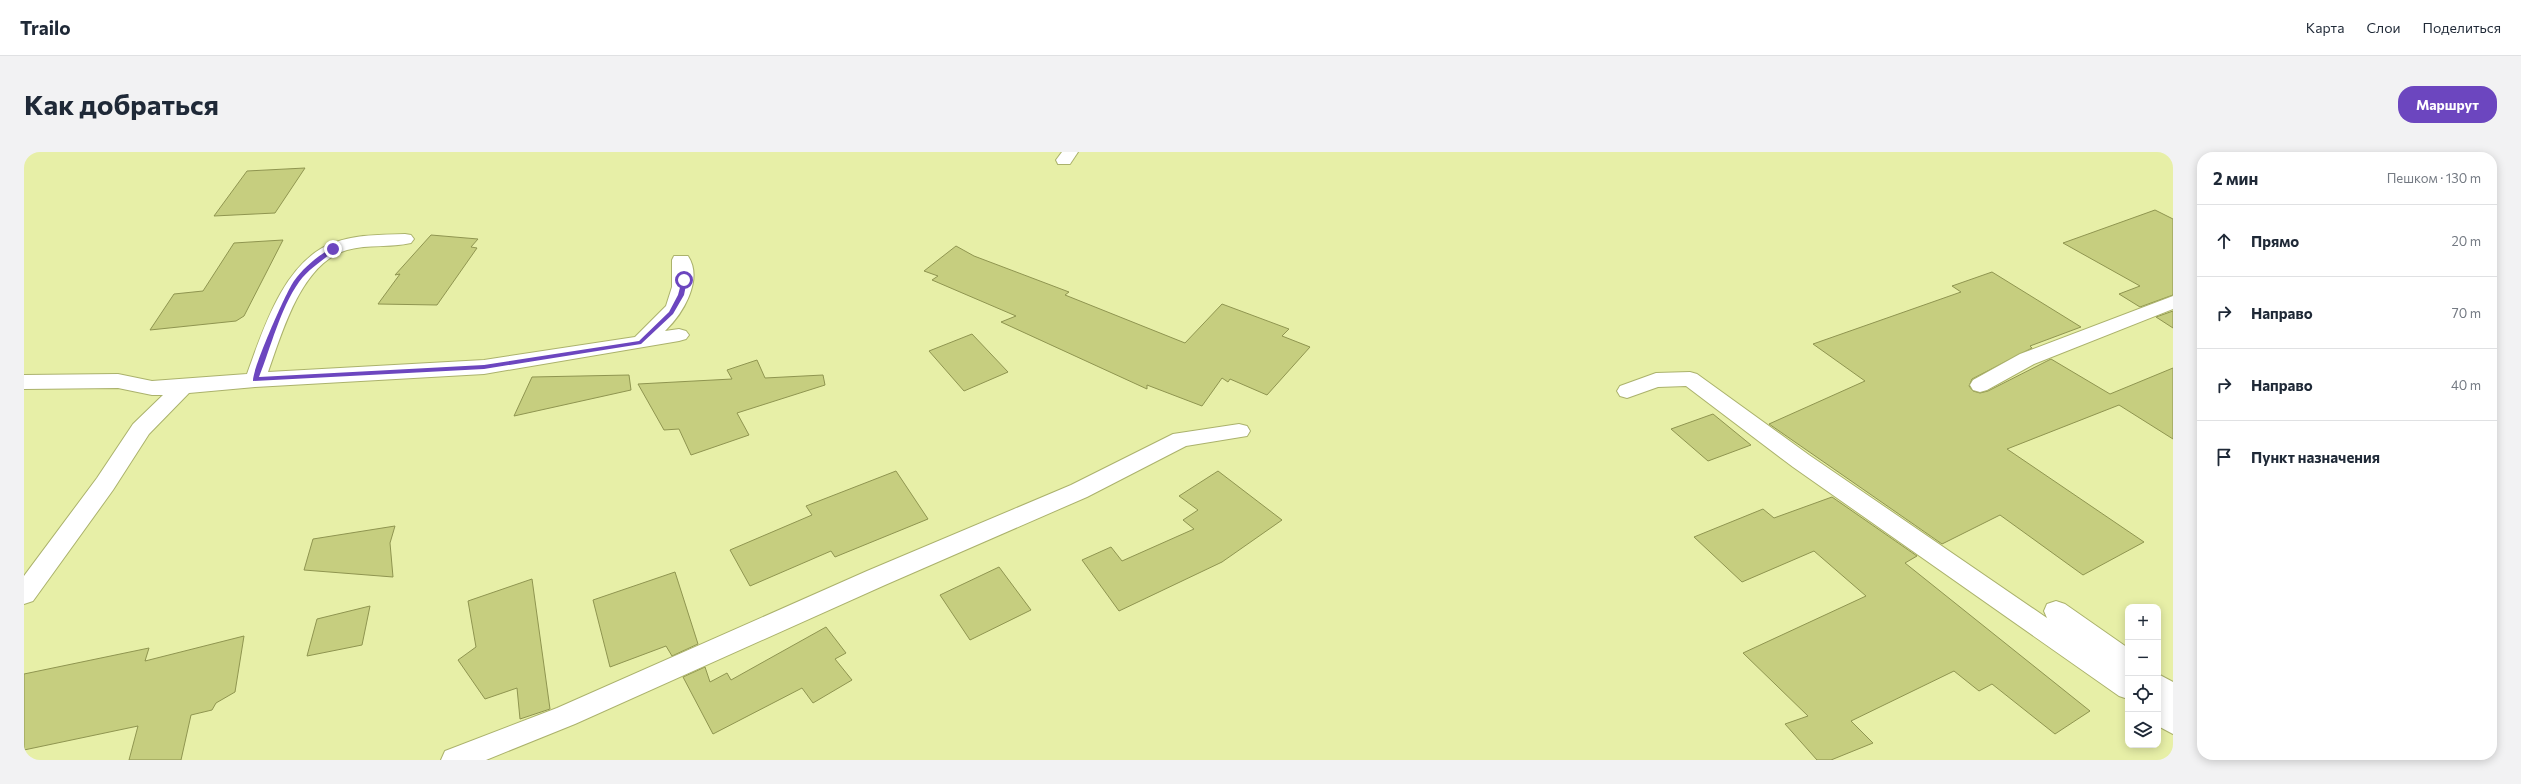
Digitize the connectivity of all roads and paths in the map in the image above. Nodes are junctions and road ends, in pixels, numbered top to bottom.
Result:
1 (405, 239) dead end
2 (681, 260) dead end
3 (2173, 302) edge
4 (679, 335) dead end
5 (641, 342) junction
6 (255, 380) junction
7 (24, 382) edge
8 (1980, 385) dead end
9 (183, 387) junction
10 (1627, 391) dead end
11 (1239, 431) dead end
12 (24, 594) edge
13 (2056, 611) dead end
14 (2125, 660) edge
15 (2125, 686) edge
16 (2161, 687) edge
17 (2173, 697) edge
18 (2160, 712) edge
19 (2173, 722) edge
20 (455, 760) edge

1 - 6 street
2 - 5 street
3 - 8 street
4 - 5 street
5 - 6 street
6 - 9 street
7 - 9 street
9 - 12 street
10 - 15 street
11 - 20 street
13 - 14 street
16 - 17 street
18 - 19 street

